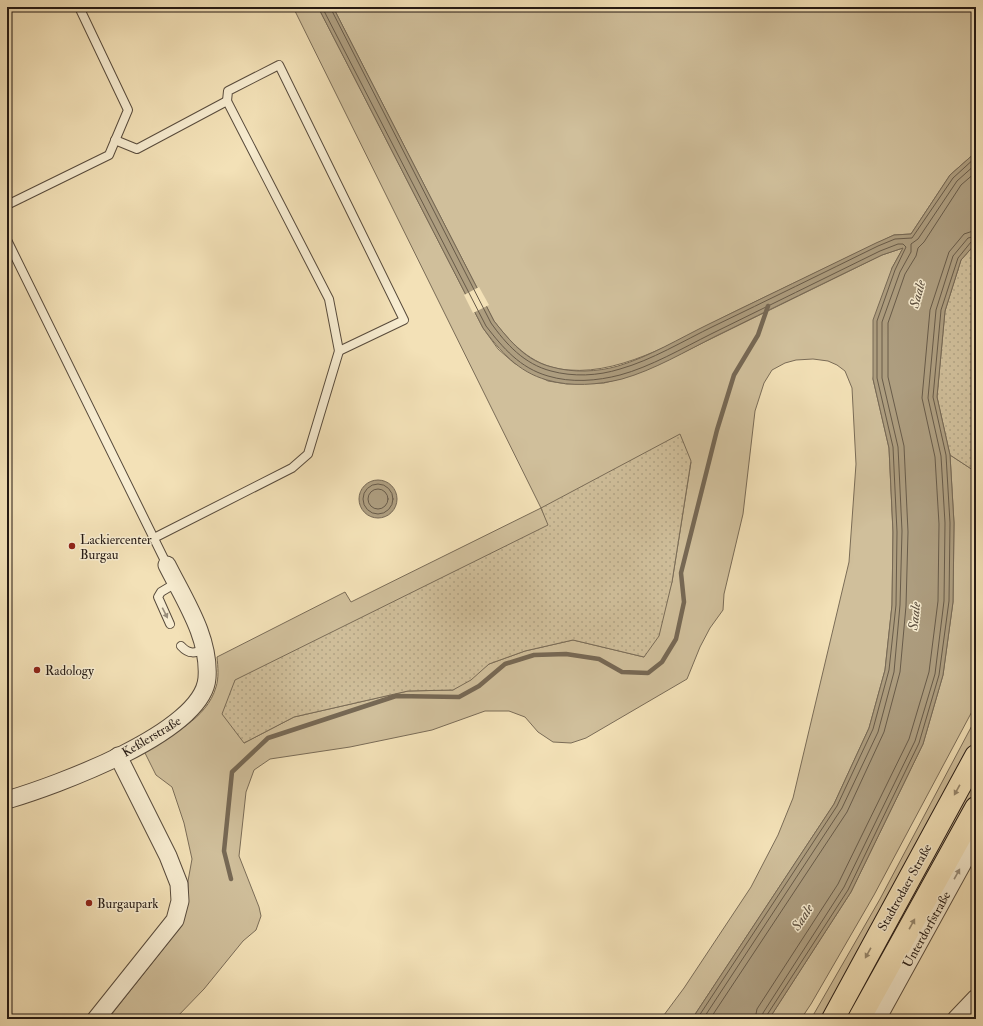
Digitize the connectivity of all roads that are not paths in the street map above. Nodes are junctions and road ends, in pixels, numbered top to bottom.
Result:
1 (79, 7) edge
2 (227, 101) junction
3 (115, 140) junction
4 (7, 205) edge
5 (7, 240) edge
6 (339, 351) junction
7 (154, 538) junction
8 (167, 565) joint
9 (176, 583) junction
10 (170, 624) dead end
11 (181, 646) dead end
12 (206, 649) junction
13 (118, 756) junction
14 (976, 756) edge
15 (7, 800) edge
16 (976, 808) edge
17 (976, 839) edge
18 (976, 998) edge
19 (96, 1019) edge
20 (833, 1019) edge
21 (860, 1019) edge
22 (877, 1019) edge
23 (956, 1019) edge

1 - 3 lane
2 - 3 lane
2 - 6 lane
2 - 6 lane
3 - 4 lane
5 - 7 lane
6 - 7 lane
7 - 8 lane
8 - 9 street, Keßlerstraße
9 -> 10 lane
9 - 12 street, Keßlerstraße
11 - 12 lane
12 - 13 street, Keßlerstraße
13 - 15 street, Keßlerstraße
13 - 19 street
14 -> 20 main road, Stadtrodaer Straße
21 -> 16 main road, Stadtrodaer Straße
22 -> 17 street, Unterdorfstraße
18 - 23 street

